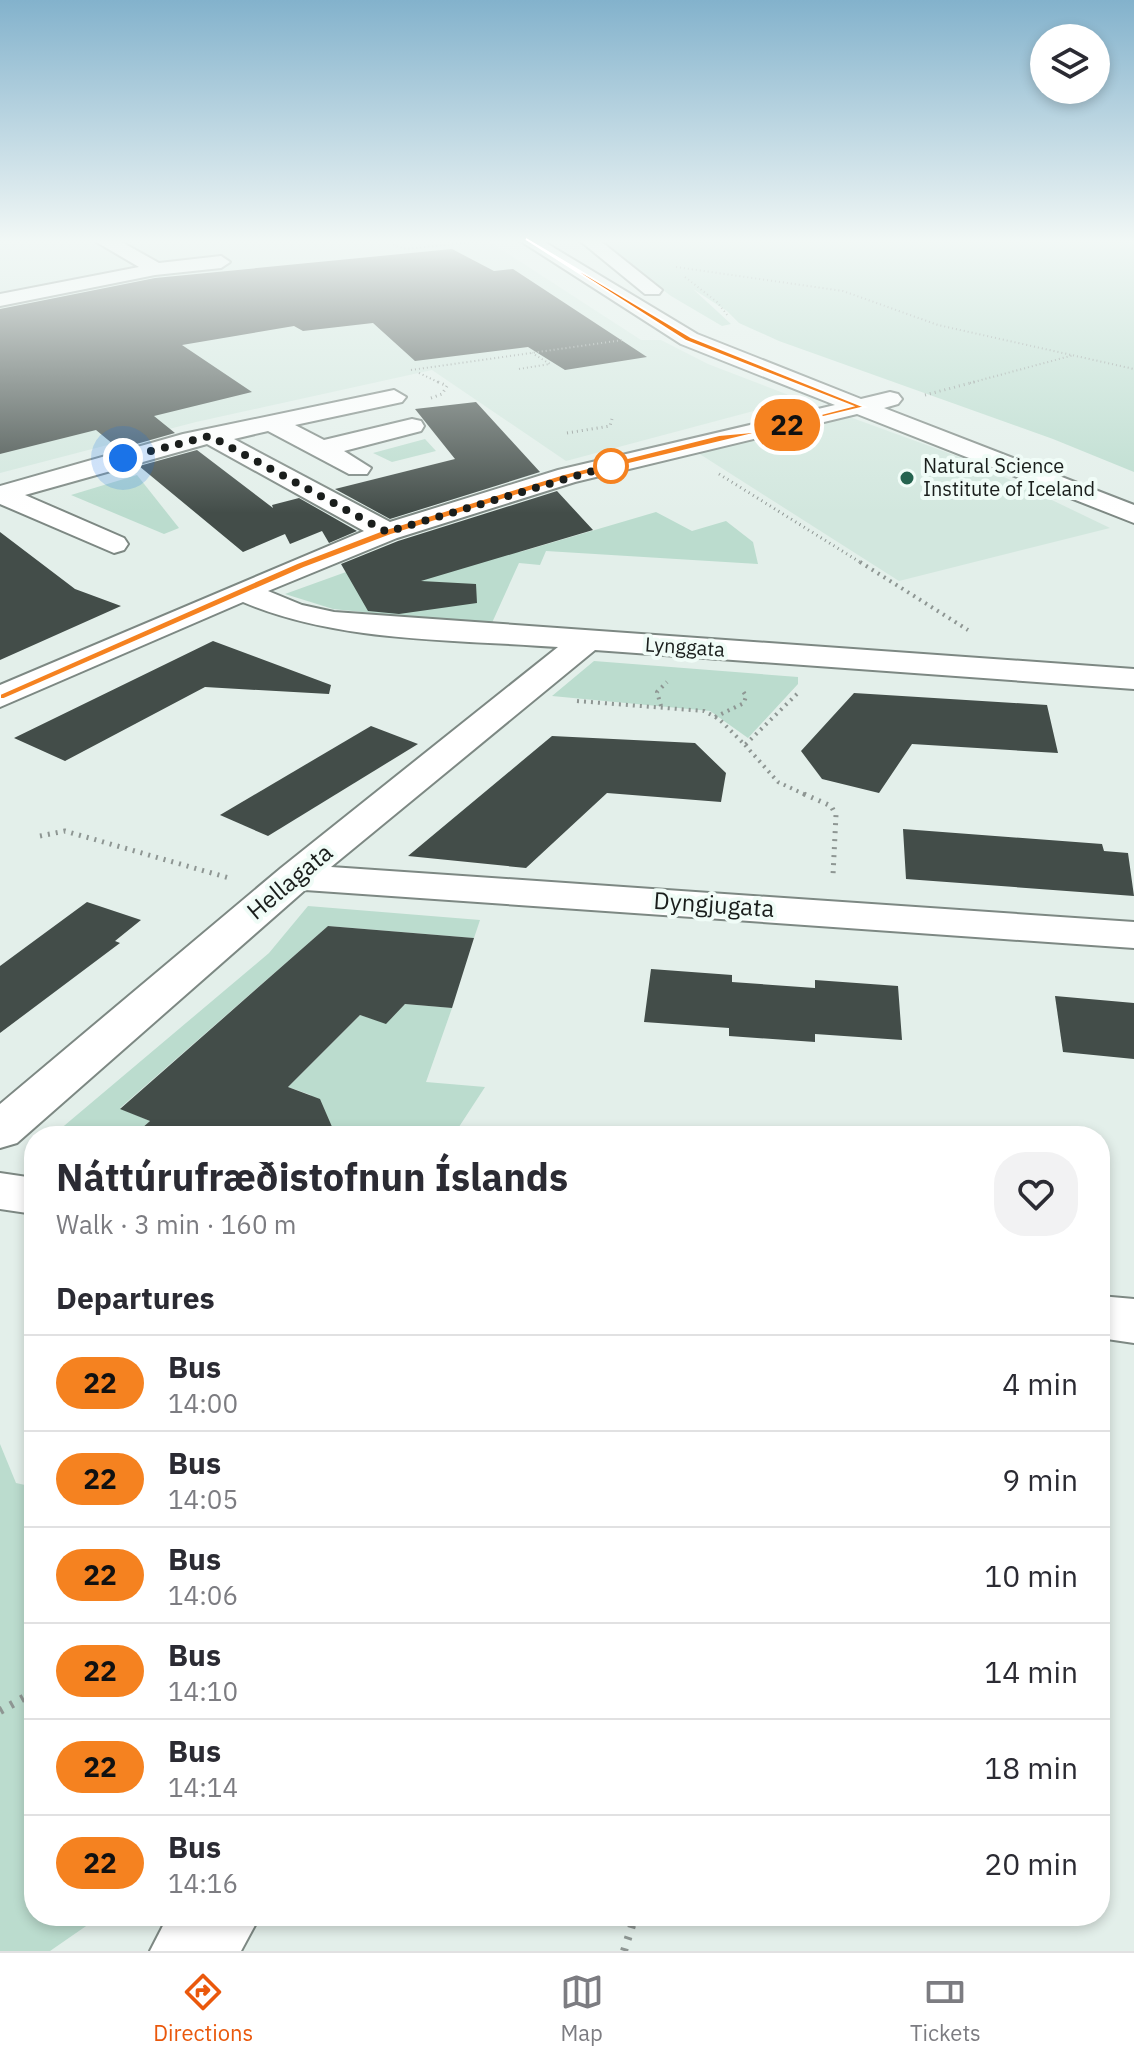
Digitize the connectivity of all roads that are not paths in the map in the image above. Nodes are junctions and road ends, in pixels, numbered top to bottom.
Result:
1 (676, 331) edge
2 (720, 331) edge
3 (394, 397) dead end
4 (866, 399) junction
5 (269, 422) junction
6 (412, 426) dead end
7 (938, 435) junction
8 (210, 436) junction
9 (320, 449) junction
10 (358, 468) dead end
11 (1134, 491) edge
12 (0, 494) edge
13 (1134, 515) edge
14 (1092, 526) dead end
15 (387, 532) junction
16 (114, 544) dead end
17 (242, 591) junction
18 (587, 640) junction
19 (1134, 679) edge
20 (0, 697) edge
21 (286, 884) junction
22 (1134, 935) edge
23 (0, 1131) edge
24 (0, 1191) edge
25 (24, 1195) edge
26 (1110, 1318) edge
27 (1134, 1321) edge
28 (212, 1926) edge
29 (189, 1951) edge

1 - 4 street
2 - 4 street
3 - 5 street
4 - 7 street
4 - 11 street
4 - 15 street
5 - 8 street
5 - 9 street
6 - 9 street
7 - 13 street
7 - 14 street
8 - 12 street
8 - 15 street
9 - 10 street
12 - 16 street
15 - 17 street
17 - 18 street, Lynggata
17 - 20 street
18 - 19 street, Lynggata
18 - 21 street, Hellagata
21 - 22 street, Dyngjugata
21 - 23 street, Hellagata
24 - 25 street
26 - 27 street
28 - 29 street

